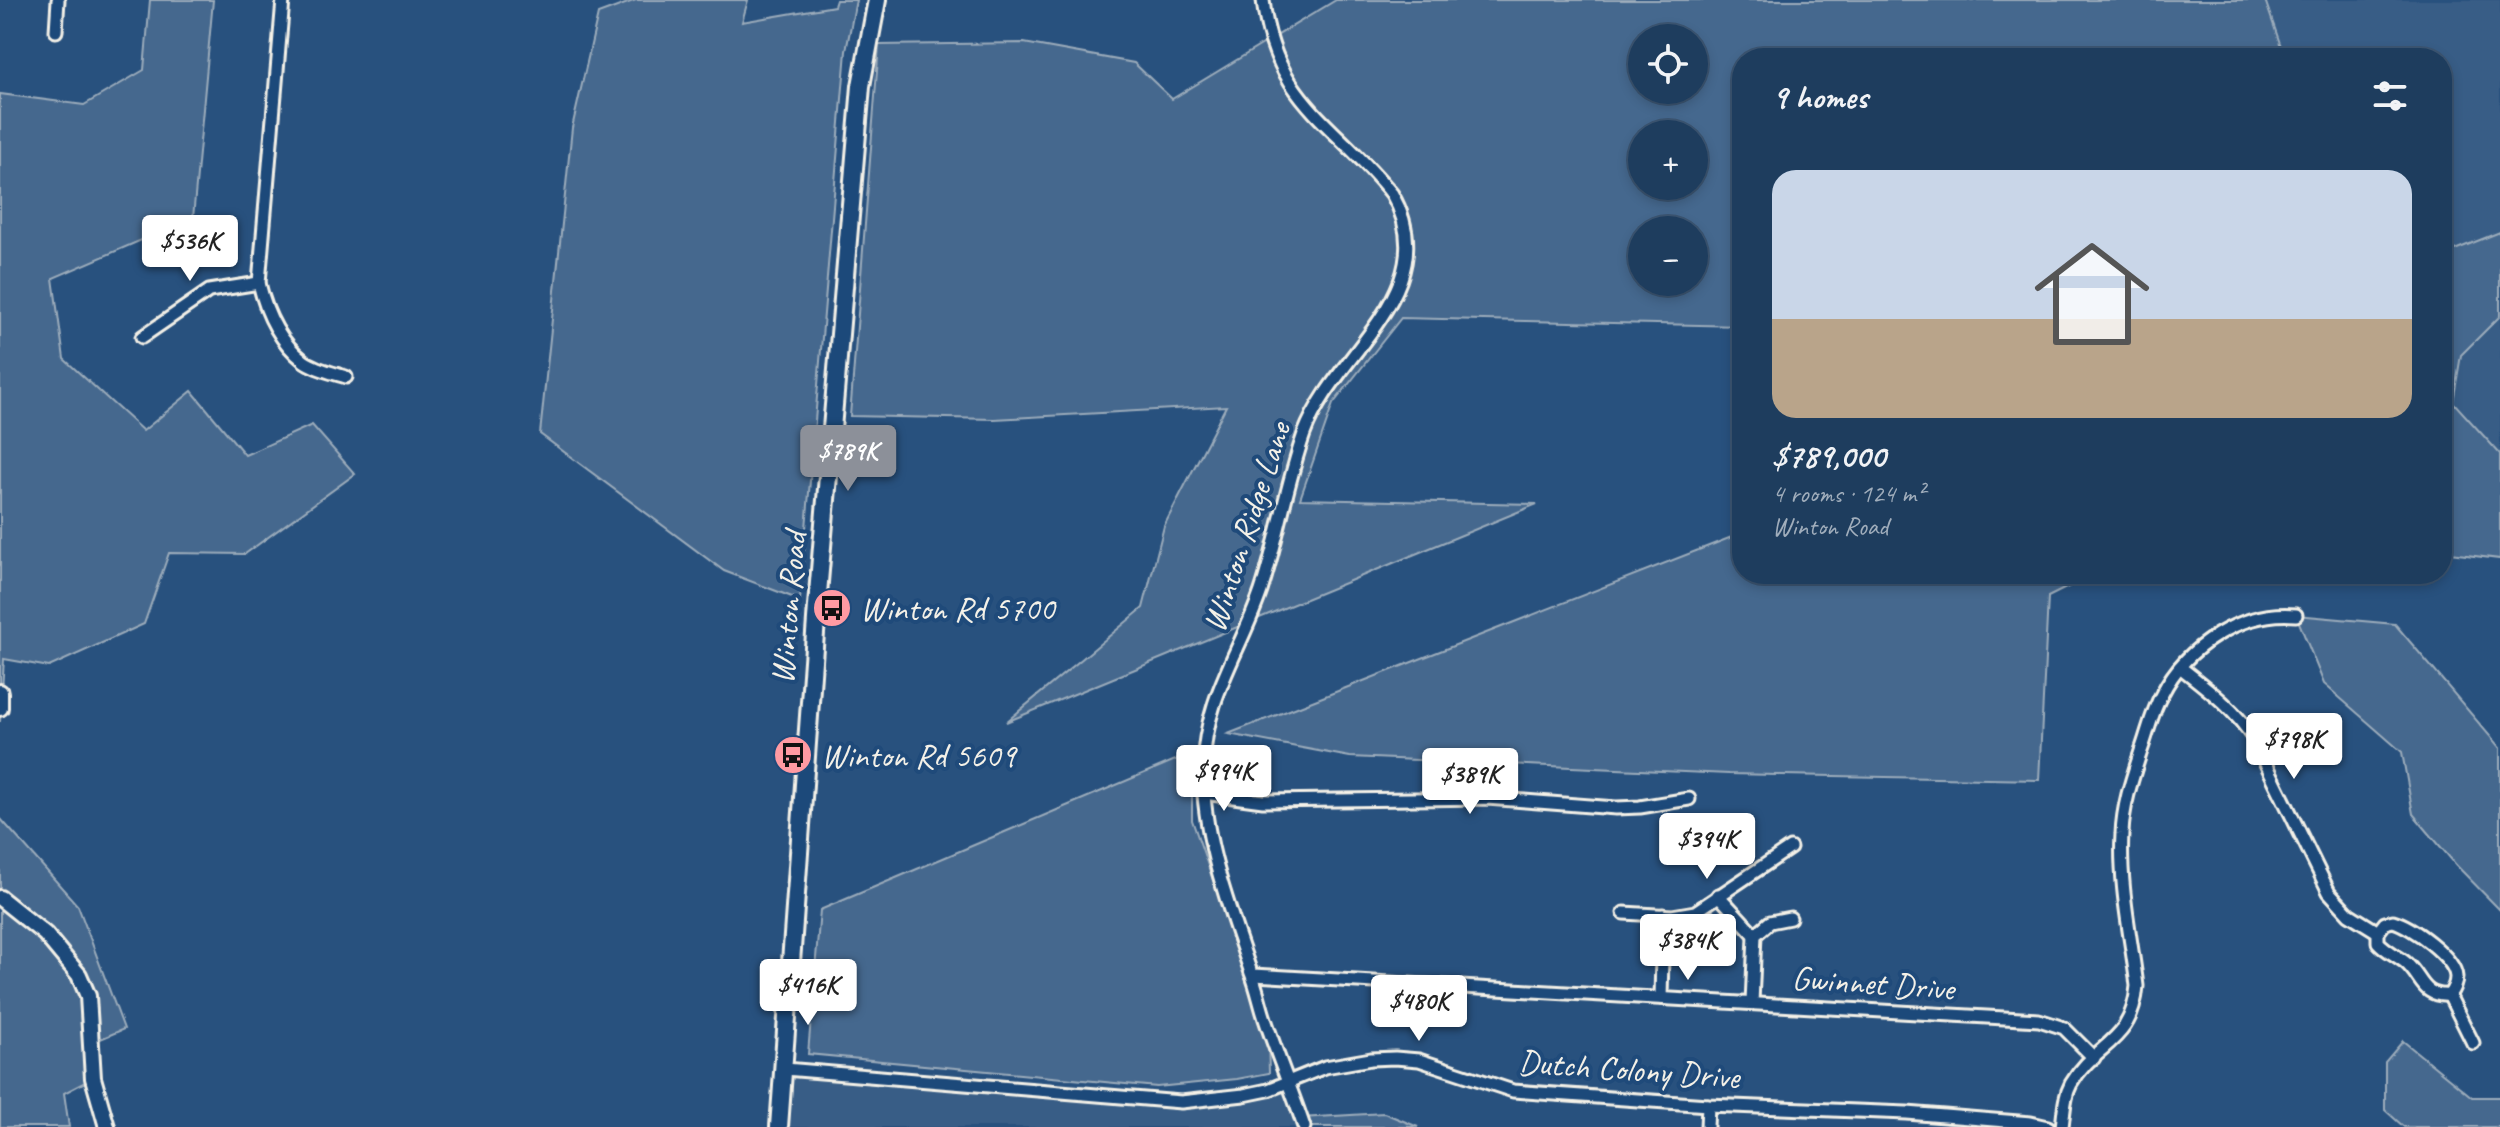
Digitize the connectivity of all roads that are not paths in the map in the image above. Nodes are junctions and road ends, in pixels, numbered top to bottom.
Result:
1 (58, 0) edge
2 (283, 0) edge
3 (877, 0) edge
4 (1263, 0) edge
5 (56, 31) dead end
6 (259, 283) junction
7 (142, 337) dead end
8 (346, 377) dead end
9 (2296, 615) dead end
10 (2180, 667) junction
11 (0, 692) edge
12 (0, 708) edge
13 (1204, 793) junction
14 (1689, 799) dead end
15 (1790, 848) dead end
16 (1718, 895) junction
17 (0, 898) edge
18 (1624, 913) dead end
19 (1663, 915) junction
20 (1790, 918) dead end
21 (2378, 932) junction
22 (1755, 935) junction
23 (1253, 975) junction
24 (2449, 995) junction
25 (1661, 998) junction
26 (1752, 1003) junction
27 (2473, 1043) dead end
28 (2094, 1058) junction
29 (785, 1069) junction
30 (1289, 1081) junction
31 (1708, 1105) junction
32 (107, 1127) edge
33 (779, 1127) edge
34 (1304, 1127) edge
35 (1707, 1127) edge
36 (2048, 1127) edge
37 (2062, 1127) edge

1 - 5 street
2 - 6 street
3 - 29 main road, Winton Road
4 - 13 street, Winton Ridge Lane
6 - 7 street
6 - 8 street
9 - 10 street
10 - 21 street
10 - 28 street
11 - 12 street
13 - 14 street
13 - 23 street, Winton Ridge Lane
15 - 16 street
16 - 19 street
16 - 22 street
17 - 32 street
18 - 19 street
19 - 25 street
20 - 22 street
21 - 24 street
21 - 24 street
22 - 26 street
23 - 25 street, Gwinnet Drive
23 - 30 street, Winton Ridge Lane
24 - 27 street
25 - 26 street, Gwinnet Drive
26 - 28 street, Gwinnet Drive
28 - 37 street
29 - 30 street, Dutch Colony Drive
29 - 33 main road, Winton Road
30 - 31 street, Dutch Colony Drive
30 - 34 street, Winton Ridge Lane
31 - 35 street
31 - 36 street, Dutch Colony Drive

